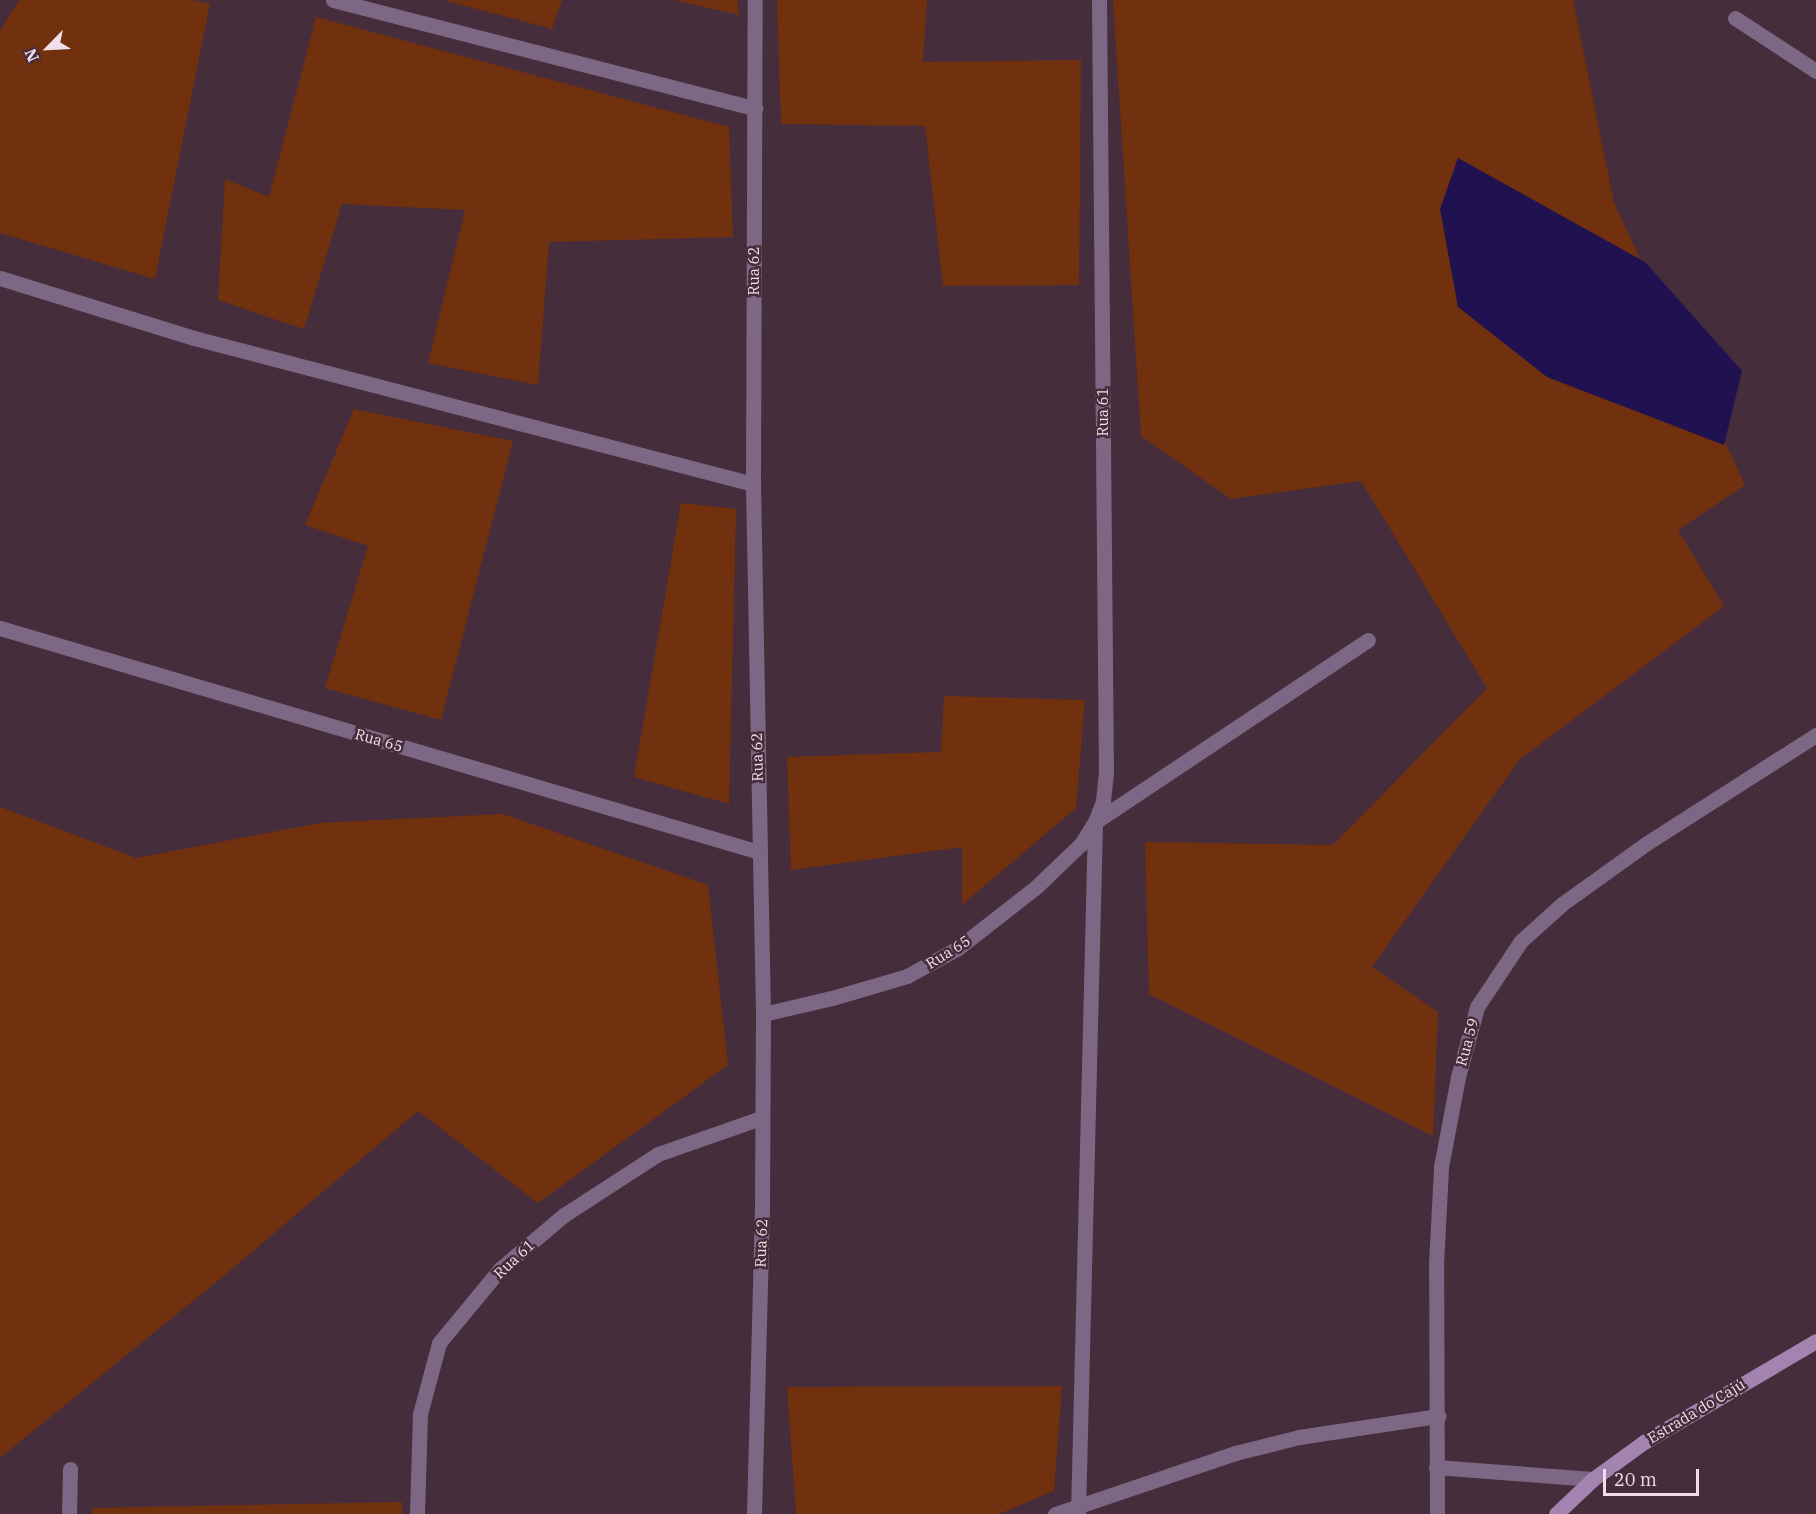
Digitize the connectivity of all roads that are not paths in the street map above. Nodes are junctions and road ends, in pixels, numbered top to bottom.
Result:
1 (333, 0) edge
2 (755, 0) edge
3 (1100, 0) edge
4 (1735, 18) dead end
5 (1816, 71) edge
6 (754, 108) junction
7 (0, 278) edge
8 (753, 484) junction
9 (0, 628) edge
10 (1368, 640) dead end
11 (1816, 735) edge
12 (1095, 822) junction
13 (759, 852) junction
14 (763, 1014) junction
15 (761, 1118) junction
16 (1816, 1341) edge
17 (1438, 1416) junction
18 (1436, 1467) junction
19 (70, 1469) dead end
20 (1593, 1479) junction
21 (1077, 1510) edge
22 (69, 1514) edge
23 (417, 1514) edge
24 (754, 1514) edge
25 (1055, 1514) edge
26 (1437, 1514) edge
27 (1556, 1514) edge

1 - 6 street
2 - 6 street, Rua 62
3 - 12 street, Rua 61
4 - 5 street
6 - 8 street, Rua 62
7 - 8 street
8 - 13 street, Rua 62
9 - 13 street, Rua 65
10 - 12 street
11 - 17 street, Rua 59
12 - 14 street, Rua 65
12 - 21 street
13 - 14 street, Rua 62
14 - 15 street, Rua 62
15 - 23 street, Rua 61
15 - 24 street, Rua 62
16 - 20 main road, Estrada do Cajú
17 - 18 street, Rua 59
17 - 21 street
18 - 20 street
18 - 26 street, Rua 59
19 - 22 street
20 - 27 main road, Estrada do Cajú
21 - 25 street

